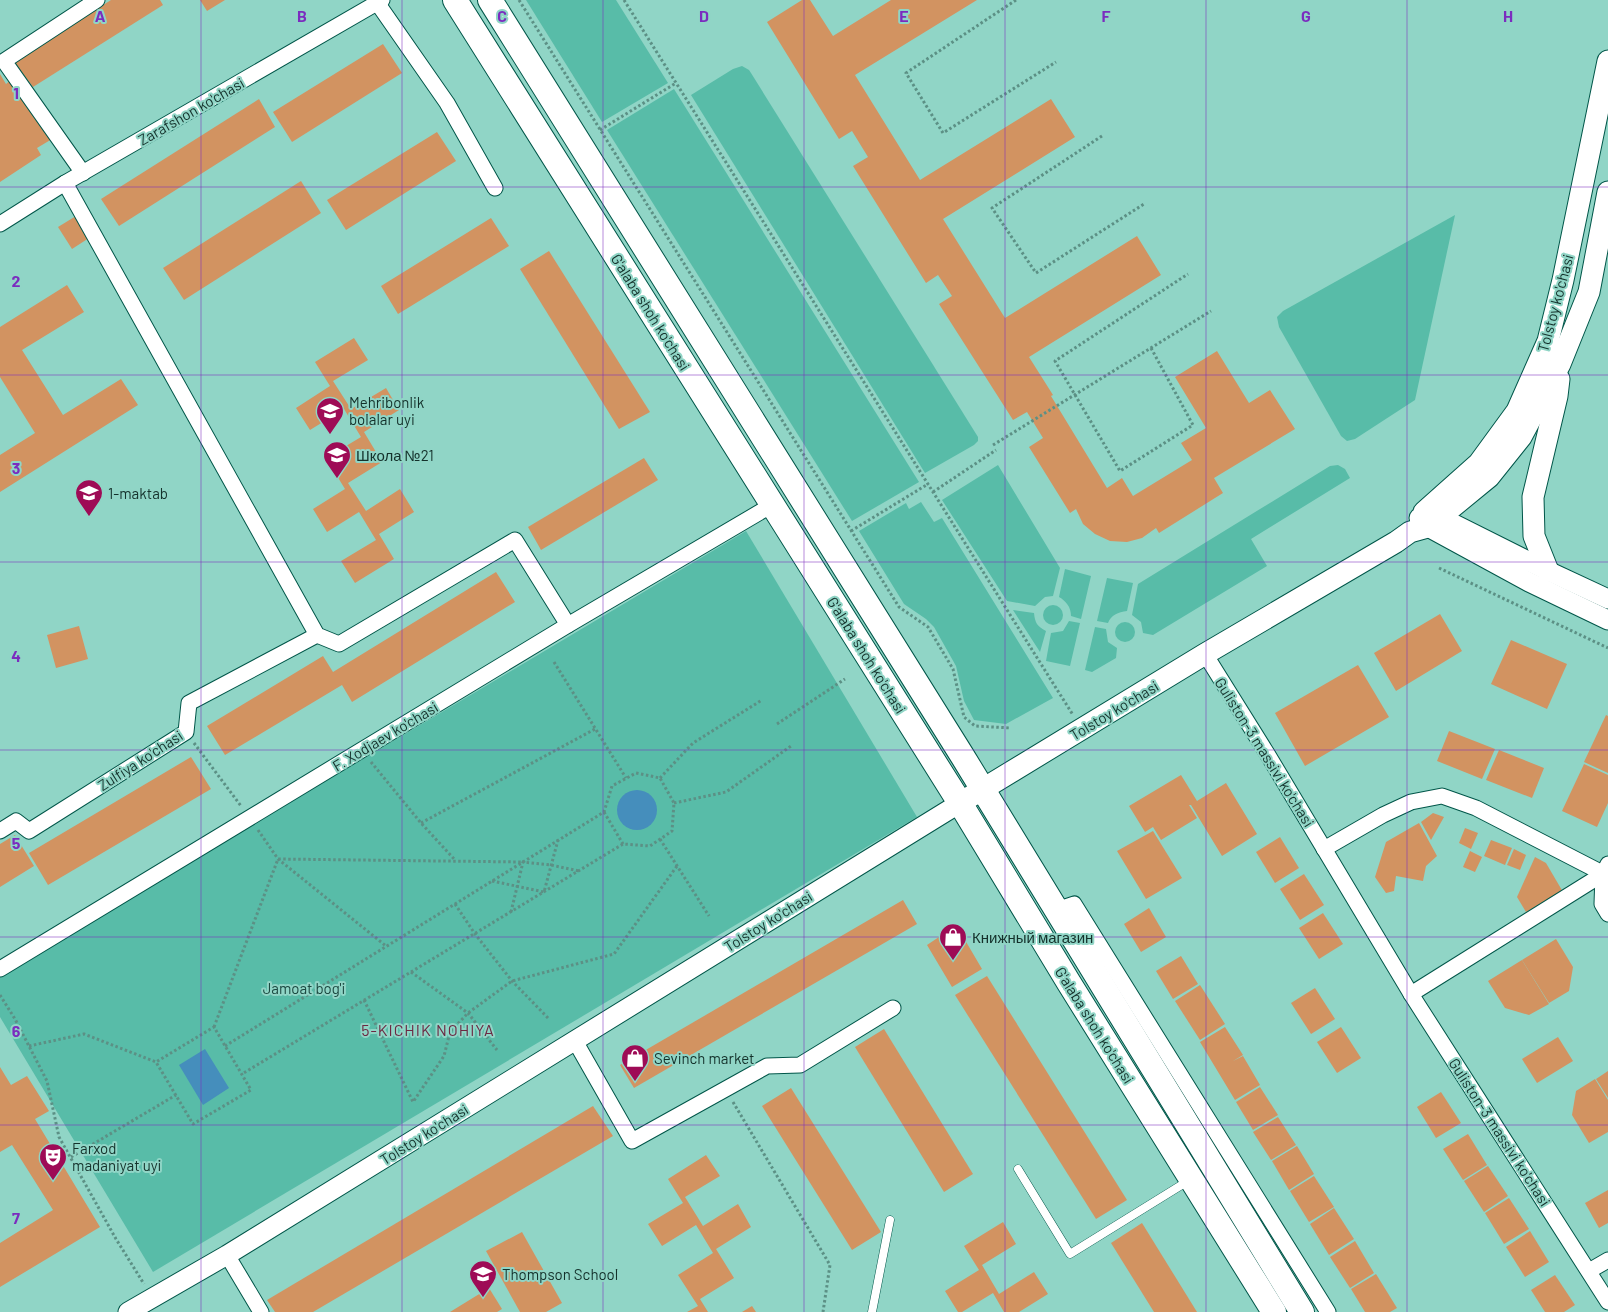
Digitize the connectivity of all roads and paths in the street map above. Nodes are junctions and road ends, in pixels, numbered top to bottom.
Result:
1 (98, 0) edge
2 (455, 0) edge
3 (490, 0) edge
4 (519, 0) edge
5 (624, 0) edge
6 (1016, 0) edge
7 (380, 2) edge
8 (2, 61) edge
9 (1608, 61) edge
10 (1056, 62) dead end
11 (676, 83) junction
12 (600, 130) junction
13 (1102, 136) dead end
14 (83, 173) junction
15 (65, 184) junction
16 (495, 188) dead end
17 (1608, 192) edge
18 (1144, 204) dead end
19 (0, 224) edge
20 (1188, 274) dead end
21 (1211, 311) dead end
22 (1151, 348) junction
23 (1560, 364) junction
24 (1075, 395) junction
25 (993, 445) dead end
26 (996, 450) dead end
27 (928, 484) junction
28 (933, 492) junction
29 (772, 505) junction
30 (1425, 520) junction
31 (851, 531) junction
32 (1439, 568) dead end
33 (1548, 571) junction
34 (1608, 599) edge
35 (1608, 620) edge
36 (568, 625) junction
37 (317, 635) junction
38 (1608, 648) edge
39 (1205, 654) junction
40 (554, 662) dead end
41 (845, 679) dead end
42 (762, 700) dead end
43 (776, 724) dead end
44 (1011, 728) dead end
45 (595, 729) junction
46 (1082, 729) junction
47 (186, 732) junction
48 (791, 746) dead end
49 (362, 750) junction
50 (626, 778) junction
51 (660, 778) junction
52 (982, 789) junction
53 (674, 803) junction
54 (960, 803) junction
55 (604, 812) junction
56 (249, 818) junction
57 (421, 823) junction
58 (0, 831) edge
59 (660, 839) junction
60 (558, 840) junction
61 (623, 844) junction
62 (1324, 849) junction
63 (278, 858) junction
64 (455, 861) junction
65 (523, 862) junction
66 (551, 865) junction
67 (677, 866) junction
68 (579, 871) junction
69 (1606, 872) edge
70 (491, 881) junction
71 (516, 886) junction
72 (544, 892) junction
73 (455, 904) junction
74 (1056, 910) junction
75 (511, 912) junction
76 (1608, 914) edge
77 (709, 916) dead end
78 (475, 934) junction
79 (386, 946) junction
80 (0, 969) edge
81 (411, 972) junction
82 (512, 981) junction
83 (1411, 994) junction
84 (0, 995) edge
85 (364, 1000) junction
86 (893, 1008) dead end
87 (468, 1013) junction
88 (548, 1019) dead end
89 (214, 1027) junction
90 (575, 1041) junction
91 (29, 1046) junction
92 (225, 1046) junction
93 (497, 1050) dead end
94 (156, 1062) junction
95 (242, 1074) junction
96 (725, 1088) junction
97 (176, 1095) junction
98 (71, 1157) junction
99 (1018, 1169) dead end
100 (1192, 1178) junction
101 (890, 1220) dead end
102 (227, 1255) junction
103 (1608, 1260) edge
104 (1588, 1271) junction
105 (152, 1298) junction
106 (1608, 1302) edge
107 (128, 1312) edge
108 (261, 1312) edge
109 (824, 1312) edge
110 (872, 1312) edge
111 (1274, 1312) edge
112 (1302, 1312) edge
113 (1328, 1312) edge

1 - 8 street
2 - 29 main road, G'alaba shoh ko'chasi
3 - 52 main road, G'alaba shoh ko'chasi
4 - 12 path
5 - 11 path
6 - 10 path
7 - 14 street, Zarafshon ko'chasi
7 - 16 street
8 - 14 street
9 - 30 main road, Tolstoy ko'chasi
11 - 12 path
11 - 27 path
12 - 31 path
13 - 18 path
14 - 15 street, Zarafshon ko'chasi
15 - 19 street, Zarafshon ko'chasi
15 - 37 street
17 - 23 main road, Tolstoy ko'chasi
20 - 24 path
21 - 22 path
22 - 24 path
22 - 24 path
23 - 30 main road, Tolstoy ko'chasi
23 - 33 main road
24 - 25 path
26 - 28 path
27 - 28 path
27 - 31 path
28 - 46 path
29 - 36 street, F. Xodjaev ko'chasi
29 - 54 main road, G'alaba shoh ko'chasi
30 - 33 street
30 - 35 street
30 - 39 main road, Tolstoy ko'chasi
31 - 44 path
32 - 38 path
33 - 34 street
36 - 37 street
36 - 49 street, F. Xodjaev ko'chasi
37 - 47 street, Zulfiya ko'chasi
39 - 46 main road, Tolstoy ko'chasi
39 - 62 street, Guliston-3 massivi ko'chasi
40 - 45 path
41 - 43 path
42 - 51 path
45 - 50 path
45 - 57 path
46 - 52 main road, Tolstoy ko'chasi
47 - 56 path
47 - 58 street, Zulfiya ko'chasi
48 - 53 path
49 - 56 street, F. Xodjaev ko'chasi
49 - 57 path
50 - 51 path
50 - 55 path
51 - 53 path
52 - 54 main road, Tolstoy ko'chasi
52 - 74 main road, G'alaba shoh ko'chasi
53 - 59 path
54 - 90 street, Tolstoy ko'chasi
54 - 100 main road, G'alaba shoh ko'chasi
55 - 60 path
55 - 61 path
56 - 63 path
56 - 80 street, F. Xodjaev ko'chasi
57 - 64 path
59 - 61 path
59 - 67 path
60 - 65 path
60 - 66 path
61 - 68 path
62 - 69 street
62 - 83 street, Guliston-3 massivi ko'chasi
63 - 64 path
63 - 79 path
63 - 89 path
64 - 65 path
65 - 66 path
65 - 70 path
65 - 71 path
66 - 68 path
66 - 72 path
67 - 77 path
67 - 82 path
68 - 72 path
69 - 76 street
69 - 83 street
70 - 71 path
70 - 73 path
71 - 72 path
71 - 75 path
72 - 75 path
73 - 78 path
73 - 79 path
74 - 112 main road, G'alaba shoh ko'chasi
74 - 113 street
75 - 78 path
78 - 81 path
78 - 82 path
79 - 92 path
81 - 85 path
81 - 87 path
82 - 87 path
82 - 88 path
83 - 104 street, Guliston-3 massivi ko'chasi
84 - 91 path
85 - 87 path
85 - 95 path
86 - 96 street
87 - 93 path
89 - 92 path
89 - 94 path
90 - 96 street
90 - 102 street, Tolstoy ko'chasi
91 - 94 path
91 - 98 path
92 - 95 path
94 - 97 path
95 - 97 path
96 - 109 path
97 - 98 path
98 - 105 path
99 - 100 lane
100 - 111 main road, G'alaba shoh ko'chasi
101 - 110 lane
102 - 105 street, Tolstoy ko'chasi
102 - 108 street
103 - 104 street
104 - 106 street, Guliston-3 massivi ko'chasi
105 - 107 street, Tolstoy ko'chasi

